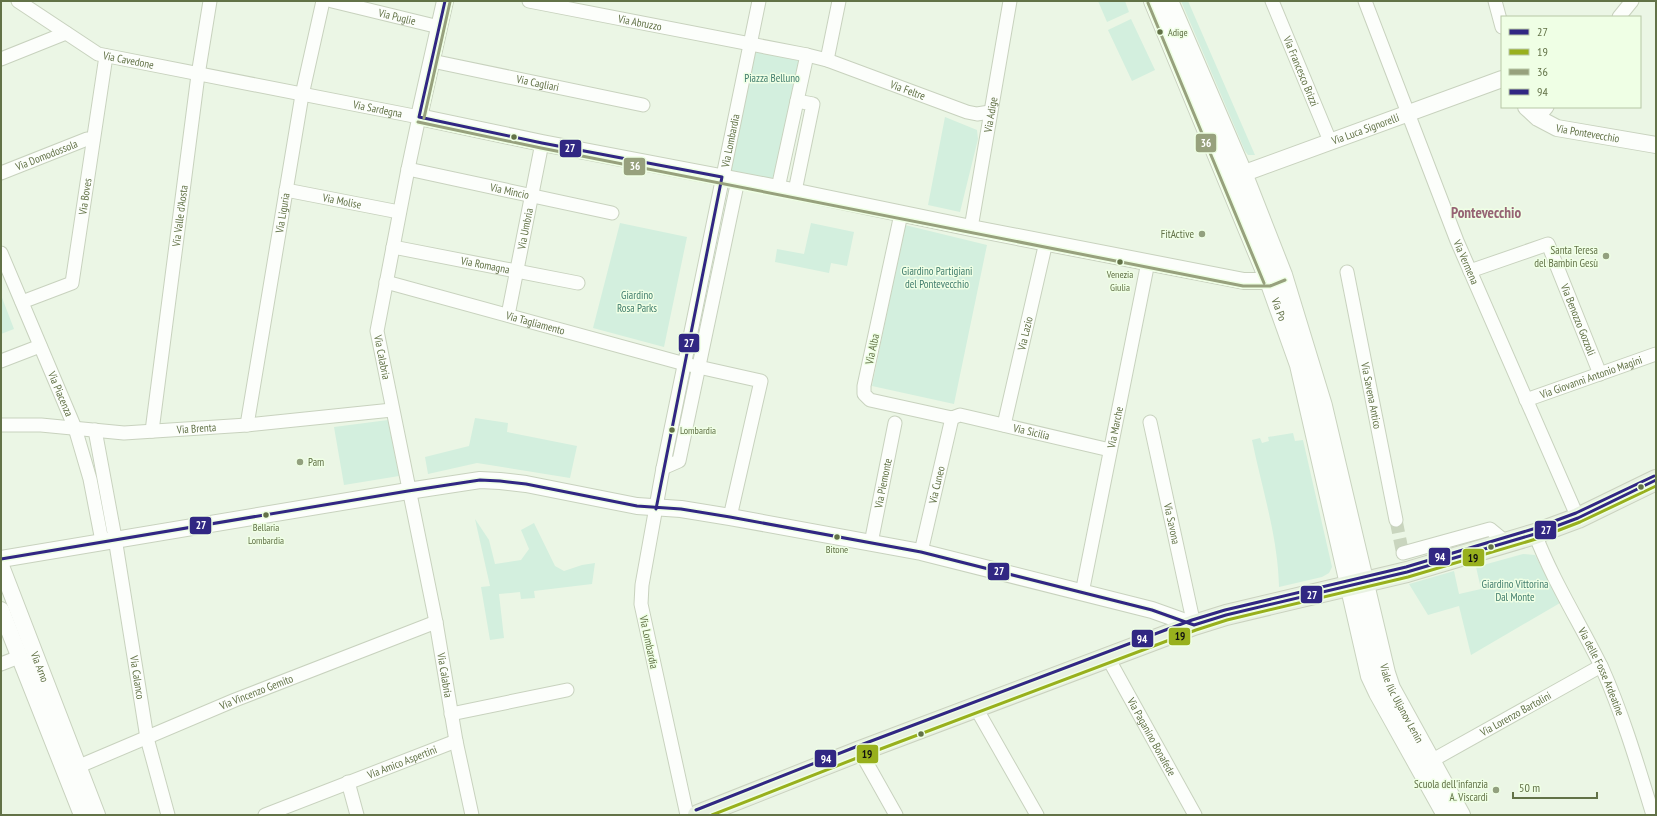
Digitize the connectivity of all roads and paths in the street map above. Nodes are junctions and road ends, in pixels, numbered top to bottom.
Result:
1 (18, 1) edge
2 (210, 1) edge
3 (323, 1) edge
4 (332, 1) edge
5 (445, 1) edge
6 (529, 1) edge
7 (759, 1) edge
8 (839, 1) edge
9 (1010, 1) edge
10 (1153, 1) edge
11 (1169, 1) edge
12 (1272, 1) edge
13 (1365, 1) edge
14 (1495, 1) edge
15 (1632, 1) edge
16 (569, 5) edge
17 (1620, 16) edge
18 (1501, 23) edge
19 (439, 27) junction
20 (66, 33) junction
21 (750, 42) junction
22 (807, 55) junction
23 (106, 56) junction
24 (1, 59) edge
25 (828, 60) junction
26 (432, 61) junction
27 (198, 75) junction
28 (1501, 79) edge
29 (302, 95) junction
30 (797, 101) junction
31 (643, 105) dead end
32 (1529, 108) edge
33 (990, 112) junction
34 (1408, 112) junction
35 (1543, 113) edge
36 (419, 117) junction
37 (93, 140) junction
38 (1330, 141) junction
39 (542, 143) junction
40 (1656, 145) edge
41 (408, 169) junction
42 (1, 173) edge
43 (1236, 176) junction
44 (722, 177) junction
45 (738, 180) junction
46 (778, 188) junction
47 (286, 190) junction
48 (795, 191) junction
49 (532, 196) junction
50 (399, 212) junction
51 (612, 213) dead end
52 (901, 214) junction
53 (971, 228) junction
54 (1046, 242) junction
55 (393, 247) junction
56 (1, 253) edge
57 (1148, 262) junction
58 (1470, 271) junction
59 (517, 272) junction
60 (1347, 272) dead end
61 (1276, 278) junction
62 (386, 282) junction
63 (578, 283) dead end
64 (22, 302) junction
65 (508, 315) junction
66 (40, 346) junction
67 (1656, 354) edge
68 (1, 361) edge
69 (685, 364) junction
70 (699, 367) junction
71 (1600, 374) junction
72 (1526, 400) junction
73 (392, 410) junction
74 (952, 418) junction
75 (1150, 422) dead end
76 (895, 423) dead end
77 (1, 425) edge
78 (247, 425) junction
79 (1004, 425) junction
80 (75, 428) junction
81 (95, 430) junction
82 (152, 431) junction
83 (1110, 450) junction
84 (663, 468) junction
85 (1656, 480) edge
86 (408, 491) junction
87 (656, 509) junction
88 (730, 517) junction
89 (1578, 518) junction
90 (1396, 520) tunnel mouth
91 (1535, 534) junction
92 (108, 540) junction
93 (871, 543) junction
94 (920, 552) junction
95 (1, 559) edge
96 (1, 566) edge
97 (1356, 584) junction
98 (1082, 593) junction
99 (1, 610) edge
100 (436, 622) junction
101 (1194, 625) junction
102 (19, 657) junction
103 (1108, 658) junction
104 (1, 664) edge
105 (1601, 666) junction
106 (567, 690) dead end
107 (976, 708) junction
108 (451, 714) junction
109 (147, 738) junction
110 (456, 740) junction
111 (860, 751) junction
112 (1431, 762) junction
113 (72, 769) junction
114 (348, 782) junction
115 (1653, 801) edge
116 (82, 815) edge
117 (96, 815) edge
118 (168, 815) edge
119 (265, 815) edge
120 (357, 815) edge
121 (472, 815) edge
122 (687, 815) edge
123 (698, 815) edge
124 (896, 815) edge
125 (1037, 815) edge
126 (1195, 815) edge
127 (1446, 815) edge
128 (1461, 815) edge
129 (1653, 815) edge

1 - 20 street, Via Cavedone
2 - 27 street, Via Valle d'Aosta
3 - 29 street, Via Liguria
4 - 19 street, Via Puglie
5 - 19 street, Via Calabria
6 - 16 street, Via Abruzzo
7 - 21 street, Via Lombardia
8 - 25 street
9 - 33 street, Via Adige
10 - 43 main road, Via Po
11 - 43 main road, Via Po
12 - 38 street, Via Francesco Brizzi
13 - 34 street, Via Vermena
14 - 18 street
15 - 17 street
16 - 21 street, Via Abruzzo
19 - 26 street, Via Calabria
20 - 23 street, Via Cavedone
20 - 24 street
21 - 22 street
21 - 44 street, Via Lombardia
22 - 25 street
22 - 30 street
23 - 27 street, Via Cavedone
23 - 37 street, Via Boves
25 - 33 street, Via Feltre
26 - 31 street, Via Cagliari
26 - 36 street, Via Calabria
27 - 29 street, Via Sardegna
27 - 82 street, Via Valle d'Aosta
28 - 34 street, Via Luca Signorelli
29 - 36 street, Via Sardegna
29 - 47 street, Via Liguria
30 - 46 street
30 - 48 street
32 - 35 street, Via Pontevecchio
33 - 53 street, Via Adige
34 - 38 street, Via Luca Signorelli
34 - 58 street, Via Vermena
35 - 40 street, Via Pontevecchio
36 - 39 street, Via Sardegna
36 - 41 street, Via Calabria
37 - 42 street, Via Domodossola
37 - 64 street, Via Boves
38 - 43 street, Via Luca Signorelli
39 - 44 street, Via Sardegna
39 - 49 street, Via Umbria
41 - 49 street, Via Mincio
41 - 50 street, Via Calabria
43 - 61 main road, Via Po
44 - 45 street, Via Sardegna
44 - 69 street, Via Lombardia
45 - 46 street, Via Sardegna
45 - 70 street, Via Lombardia
46 - 48 street, Via Sardegna
47 - 50 street, Via Molise
47 - 78 street, Via Liguria
48 - 52 street, Via Sardegna
49 - 51 street, Via Mincio
49 - 59 street, Via Umbria
50 - 55 street, Via Calabria
52 - 53 street, Via Sardegna
52 - 74 street, Via Alba
53 - 54 street, Via Sardegna
54 - 57 street, Via Sardegna
54 - 79 street, Via Lazio
55 - 59 street, Via Romagna
55 - 62 street, Via Calabria
56 - 64 street, Via Piacenza
57 - 61 street, Via Sardegna
57 - 83 street, Via Marche
58 - 71 street, Via Benozzo Gozzoli
58 - 72 street, Via Vermena
59 - 63 street, Via Romagna
59 - 65 street, Via Umbria
60 - 90 street, Via Savena Antico
61 - 97 main road, Via Po
62 - 65 street, Via Tagliamento
62 - 73 street, Via Calabria
64 - 66 street, Via Piacenza
65 - 69 street, Via Tagliamento
66 - 68 street
66 - 80 street, Via Piacenza
67 - 71 street, Via Giovanni Antonio Magini
69 - 70 street, Via Tagliamento
69 - 84 street, Via Lombardia
70 - 84 street, Via Lombardia
70 - 88 street
71 - 72 street, Via Giovanni Antonio Magini
72 - 89 street, Via Vermena
73 - 78 street, Via Brenta
73 - 86 street, Via Calabria
74 - 79 street, Via Sicilia
74 - 94 street, Via Cuneo
75 - 101 street, Via Savona
76 - 93 street, Via Piemonte
77 - 80 street, Via Brenta
78 - 82 street, Via Brenta
79 - 83 street, Via Sicilia
80 - 81 street, Via Brenta
80 - 92 street, Via Piacenza
81 - 82 street, Via Brenta
81 - 92 street
83 - 98 street, Via Marche
84 - 87 street, Via Lombardia
85 - 89 main road
86 - 87 street
86 - 92 street
86 - 100 street, Via Calabria
87 - 88 street
87 - 122 street, Via Lombardia
88 - 93 street
89 - 91 main road
91 - 97 main road
91 - 105 street, Via delle Fosse Ardeatine
92 - 95 street
92 - 109 street, Via Calanco
93 - 94 street
94 - 98 street
96 - 113 street, Via Arno
97 - 101 main road
97 - 112 main road, Viale Ilic Uljanov Lenin
97 - 127 main road, Viale Ilic Uljanov Lenin
98 - 101 street
99 - 102 street, Via Arno
100 - 108 street, Via Calabria
100 - 109 street, Via Vincenzo Gemito
101 - 103 main road
102 - 104 street
102 - 113 street, Via Arno
103 - 107 main road
103 - 126 street, Via Paganino Bonafede
105 - 112 street, Via Lorenzo Bartolini
105 - 115 street, Via delle Fosse Ardeatine
106 - 108 street
107 - 111 main road
107 - 125 street
108 - 110 street, Via Calabria
109 - 113 street, Via Vincenzo Gemito
109 - 118 street, Via Calanco
110 - 114 street, Via Amico Aspertini
110 - 121 street, Via Calabria
111 - 123 main road
111 - 124 street
112 - 128 main road, Viale Ilic Uljanov Lenin
113 - 116 street, Via Arno
113 - 117 street, Via Arno
114 - 119 street, Via Amico Aspertini
114 - 120 street
115 - 129 street, Via delle Fosse Ardeatine

